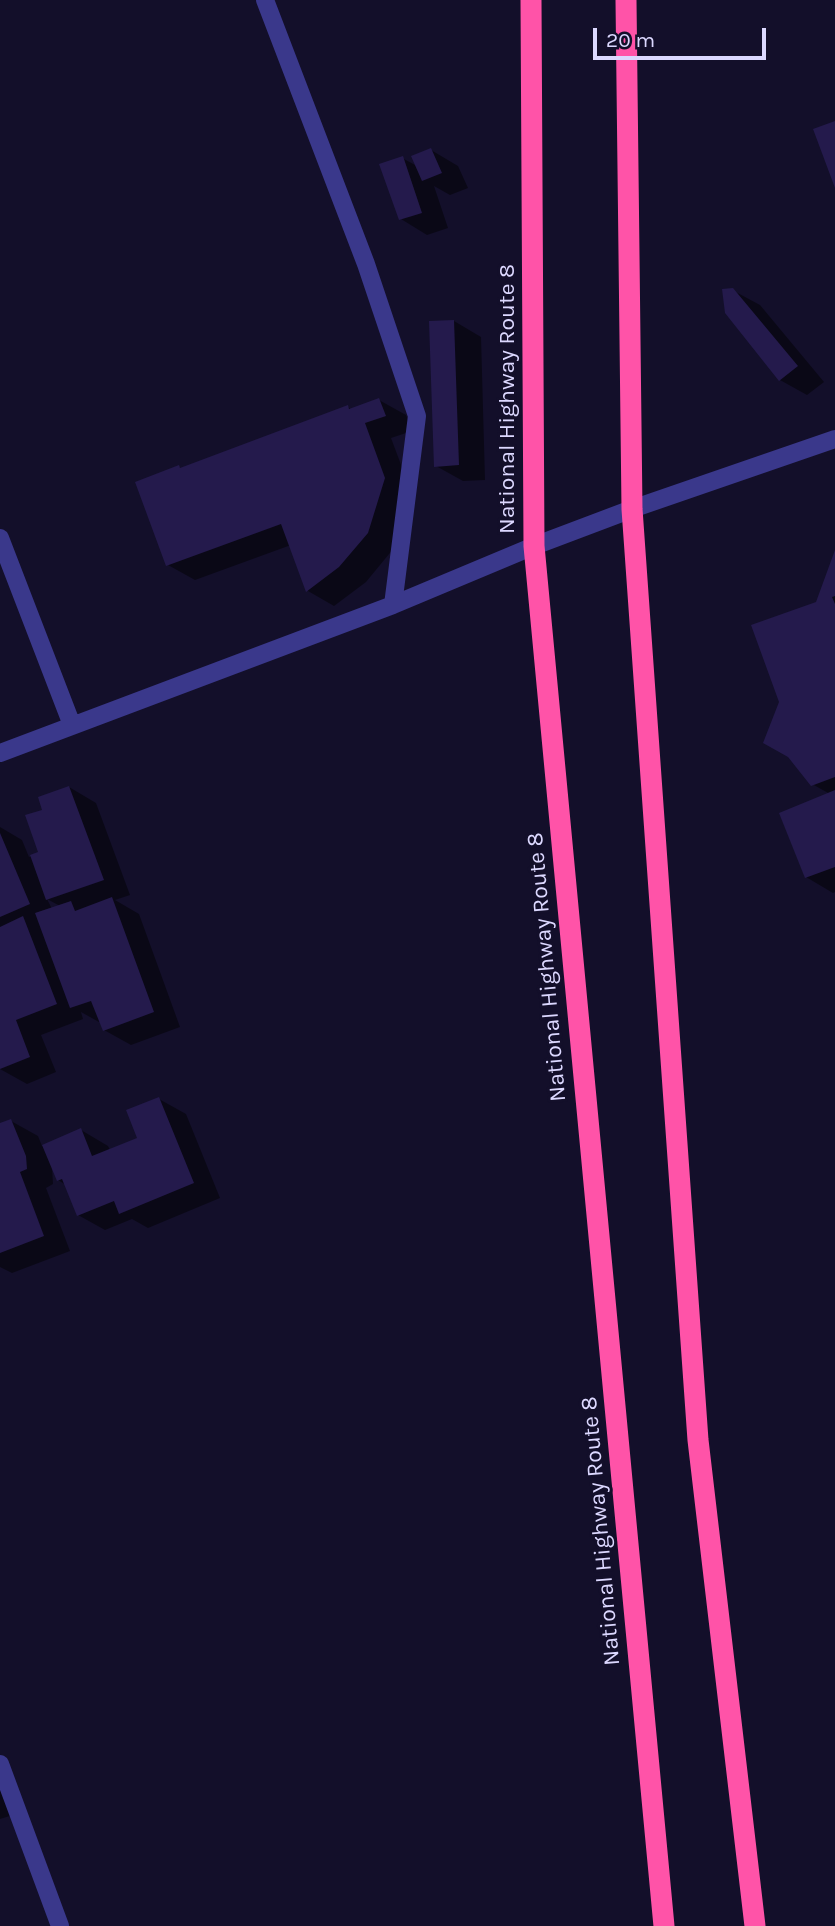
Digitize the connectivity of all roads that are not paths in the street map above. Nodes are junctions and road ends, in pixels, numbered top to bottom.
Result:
1 (265, 0) edge
2 (531, 0) edge
3 (626, 0) edge
4 (835, 439) edge
5 (632, 509) junction
6 (0, 538) edge
7 (534, 546) junction
8 (393, 605) junction
9 (72, 724) junction
10 (0, 753) edge
11 (0, 1764) edge
12 (60, 1926) edge
13 (664, 1926) edge
14 (755, 1926) edge

1 - 8 street
2 - 7 highway, National Highway Route 8
3 - 5 highway
4 - 5 street
5 - 7 street
5 - 14 highway
6 - 9 street
7 - 8 street
7 - 13 highway, National Highway Route 8
8 - 9 street
9 - 10 street
11 - 12 street

